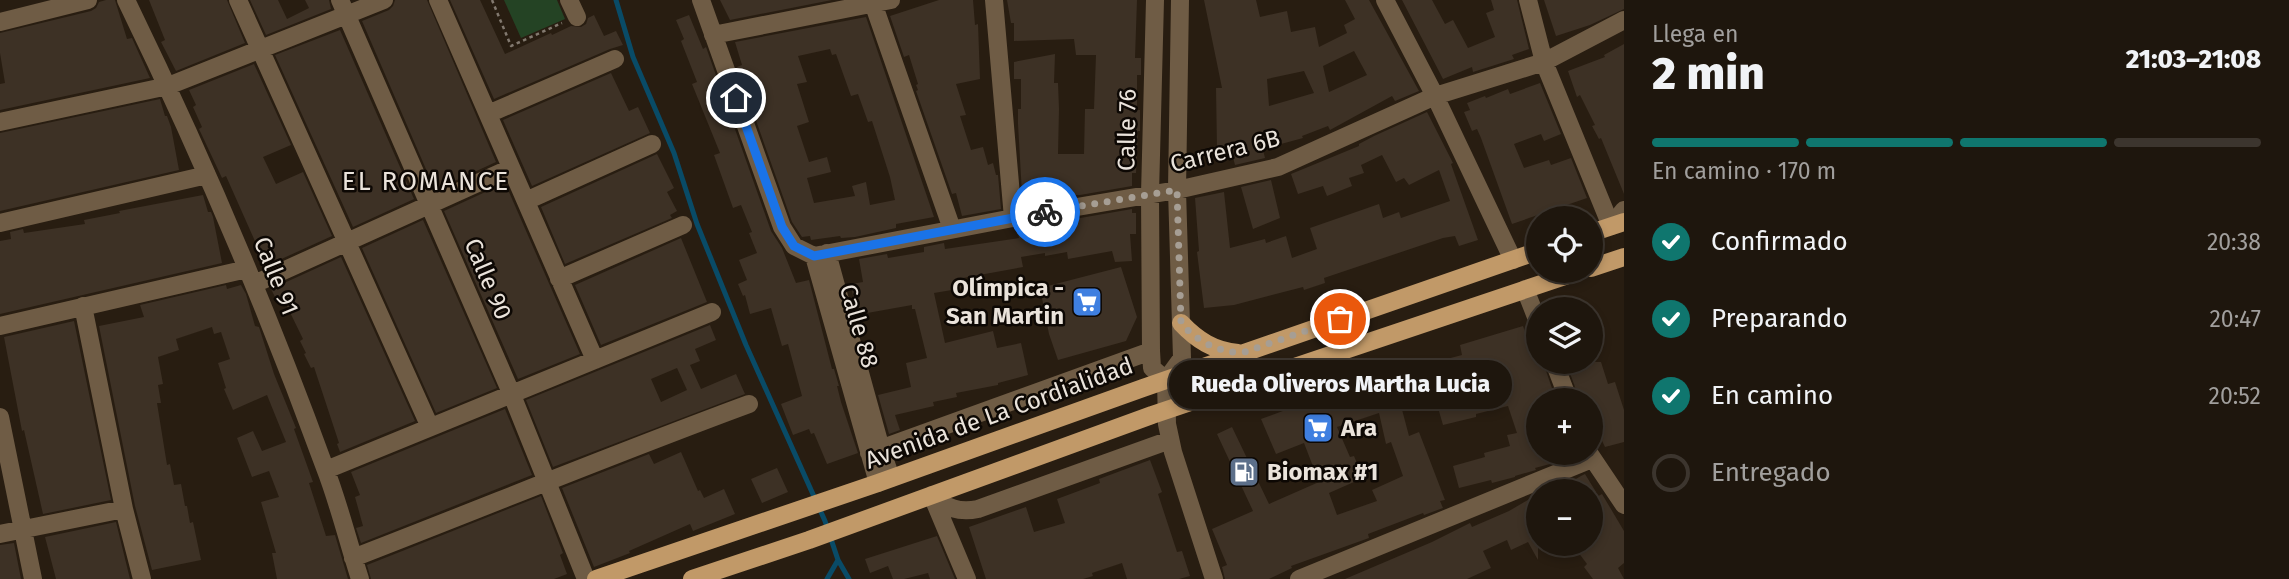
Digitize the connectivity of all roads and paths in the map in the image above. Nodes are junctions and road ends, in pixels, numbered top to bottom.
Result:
1 (88, 0) edge
2 (126, 0) edge
3 (238, 0) edge
4 (384, 0) edge
5 (438, 0) edge
6 (492, 0) edge
7 (569, 0) edge
8 (701, 0) edge
9 (891, 0) edge
10 (994, 0) edge
11 (1155, 0) edge
12 (1181, 0) edge
13 (1385, 0) edge
14 (1528, 0) edge
15 (873, 2) edge
16 (344, 8) edge
17 (577, 17) joint
18 (1624, 20) edge
19 (0, 22) edge
20 (713, 35) junction
21 (260, 51) junction
22 (615, 59) dead end
23 (1544, 62) junction
24 (168, 86) junction
25 (1436, 96) junction
26 (488, 114) junction
27 (0, 122) edge
28 (652, 144) dead end
29 (511, 168) junction
30 (207, 175) junction
31 (1177, 190) junction
32 (1150, 194) junction
33 (526, 201) junction
34 (429, 205) junction
35 (1624, 210) edge
36 (1013, 218) junction
37 (0, 223) edge
38 (1617, 224) edge
39 (683, 225) dead end
40 (952, 229) junction
41 (348, 243) junction
42 (821, 254) junction
43 (1526, 255) edge
44 (1624, 257) edge
45 (1513, 260) junction
46 (1603, 264) edge
47 (250, 276) junction
48 (559, 279) junction
49 (1543, 283) edge
50 (1525, 289) junction
51 (1528, 297) edge
52 (83, 306) junction
53 (712, 312) dead end
54 (1181, 323) junction
55 (0, 326) edge
56 (1151, 351) junction
57 (1242, 353) junction
58 (595, 360) junction
59 (1166, 380) junction
60 (1302, 382) dead end
61 (512, 395) junction
62 (1309, 402) dead end
63 (749, 404) dead end
64 (1166, 411) junction
65 (1, 423) edge
66 (430, 427) junction
67 (1170, 440) junction
68 (875, 451) junction
69 (1570, 465) edge
70 (1597, 465) edge
71 (326, 470) junction
72 (884, 480) junction
73 (549, 482) junction
74 (932, 495) junction
75 (1624, 505) edge
76 (124, 509) junction
77 (22, 530) junction
78 (0, 534) edge
79 (353, 558) junction
80 (33, 579) edge
81 (142, 579) edge
82 (360, 579) edge
83 (586, 579) edge
84 (596, 579) edge
85 (692, 579) edge
86 (967, 579) edge
87 (1214, 579) edge
88 (1299, 579) edge

1 - 19 street
2 - 24 street, Calle 91
3 - 21 street
4 - 16 street
5 - 26 street
6 - 17 path
7 - 17 street
8 - 20 street
9 - 15 street
10 - 36 street
11 - 32 street, Calle 76
12 - 31 street, Calle 76
13 - 25 street
14 - 23 street
15 - 20 street
15 - 40 street
16 - 21 street
16 - 34 street, Calle 90
18 - 23 street, Carrera 6B
20 - 42 street
21 - 24 street
21 - 41 street
22 - 26 street
23 - 25 street, Carrera 6B
23 - 38 street
24 - 27 street
24 - 30 street, Calle 91
25 - 31 street, Carrera 6B
25 - 45 street
26 - 29 street
28 - 33 street
29 - 33 street
29 - 34 street
30 - 37 street
30 - 47 street, Calle 91
31 - 32 street, Carrera 6B
31 - 54 street, Calle 76
32 - 36 street, Carrera 6B
32 - 56 street, Calle 76
33 - 48 street
34 - 41 street
34 - 61 street, Calle 90
35 - 38 street
36 - 40 street, Carrera 6B
39 - 48 street
40 - 42 street, Carrera 6B
41 - 47 street
41 - 66 street
42 - 68 street, Calle 88
43 - 45 main road, Avenida de La Cordialidad
44 - 46 main road
45 - 57 main road, Avenida de La Cordialidad
47 - 52 street
47 - 71 street, Calle 91
48 - 58 street
49 - 50 main road
50 - 51 street
50 - 64 main road
52 - 55 street
52 - 76 street
53 - 58 street
54 - 57 main road
54 - 59 street, Calle 76
56 - 59 street, Calle 76
56 - 68 street
57 - 59 main road, Avenida de La Cordialidad
58 - 61 street
59 - 64 street, Calle 76
59 - 72 main road, Avenida de La Cordialidad
60 - 62 path
61 - 66 street
61 - 73 street, Calle 90
63 - 73 street
64 - 67 street, Calle 76
64 - 74 main road
65 - 77 street
66 - 71 street
67 - 74 street
67 - 87 street, Calle 76
68 - 72 street, Calle 88
69 - 88 street
70 - 75 street
71 - 79 street, Calle 91
72 - 84 main road, Avenida de La Cordialidad
73 - 79 street
73 - 83 street, Calle 90
74 - 85 main road
74 - 86 street
76 - 77 street
76 - 81 street
77 - 78 street
77 - 80 street
79 - 82 street, Calle 91

